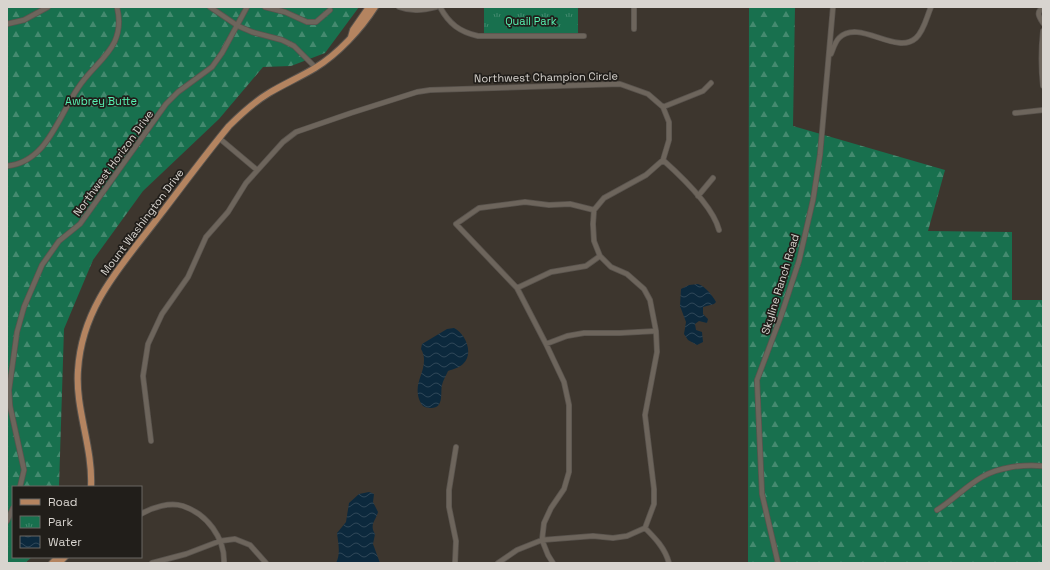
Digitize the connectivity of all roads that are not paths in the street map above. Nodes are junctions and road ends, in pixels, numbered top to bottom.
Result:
1 (48, 7) edge
2 (117, 7) edge
3 (210, 7) edge
4 (247, 7) edge
5 (265, 7) edge
6 (369, 7) edge
7 (375, 7) edge
8 (399, 7) edge
9 (436, 7) edge
10 (440, 7) edge
11 (634, 7) edge
12 (833, 7) edge
13 (931, 7) edge
14 (1043, 8) edge
15 (330, 10) dead end
16 (1043, 23) edge
17 (7, 24) edge
18 (238, 26) junction
19 (634, 30) dead end
20 (1043, 31) edge
21 (584, 36) dead end
22 (351, 37) junction
23 (829, 58) junction
24 (316, 68) junction
25 (711, 83) dead end
26 (1043, 86) edge
27 (663, 107) junction
28 (1043, 110) edge
29 (1015, 113) dead end
30 (219, 138) junction
31 (663, 160) junction
32 (7, 166) edge
33 (258, 170) junction
34 (713, 178) dead end
35 (698, 196) junction
36 (594, 210) junction
37 (719, 230) dead end
38 (600, 256) junction
39 (517, 288) junction
40 (656, 331) junction
41 (546, 344) junction
42 (151, 441) dead end
43 (456, 447) dead end
44 (1043, 466) edge
45 (20, 486) edge
46 (91, 486) edge
47 (12, 510) edge
48 (937, 510) dead end
49 (142, 514) edge
50 (7, 521) edge
51 (644, 528) junction
52 (542, 540) junction
53 (220, 541) junction
54 (152, 563) edge
55 (224, 563) edge
56 (266, 563) edge
57 (454, 563) edge
58 (498, 563) edge
59 (553, 563) edge
60 (668, 563) edge
61 (778, 563) edge

1 - 17 street
2 - 32 street
3 - 18 street
4 - 18 street, Northwest Horizon Drive
5 - 15 street
6 - 22 main road, Mount Washington Drive
7 - 22 main road, Mount Washington Drive
8 - 9 street
10 - 21 street
11 - 19 street
12 - 23 street, Skyline Ranch Road
13 - 23 street
14 - 16 street
18 - 24 street
18 - 45 street, Northwest Horizon Drive
20 - 26 street
22 - 24 main road, Mount Washington Drive
23 - 61 street, Skyline Ranch Road
24 - 30 main road, Mount Washington Drive
25 - 27 street
27 - 31 street
27 - 33 street, Northwest Champion Circle
28 - 29 street
30 - 33 street
30 - 46 main road, Mount Washington Drive
31 - 35 street
31 - 36 street
33 - 42 street, Northwest Champion Circle
34 - 35 street
35 - 37 street
36 - 38 street
36 - 39 street
38 - 39 street
38 - 40 street
39 - 41 street
40 - 41 street
40 - 51 street
41 - 52 street
43 - 57 street
44 - 48 street
47 - 50 street
49 - 53 street
51 - 52 street
51 - 60 street
52 - 58 street
52 - 59 street
53 - 54 street
53 - 55 street
53 - 56 street

